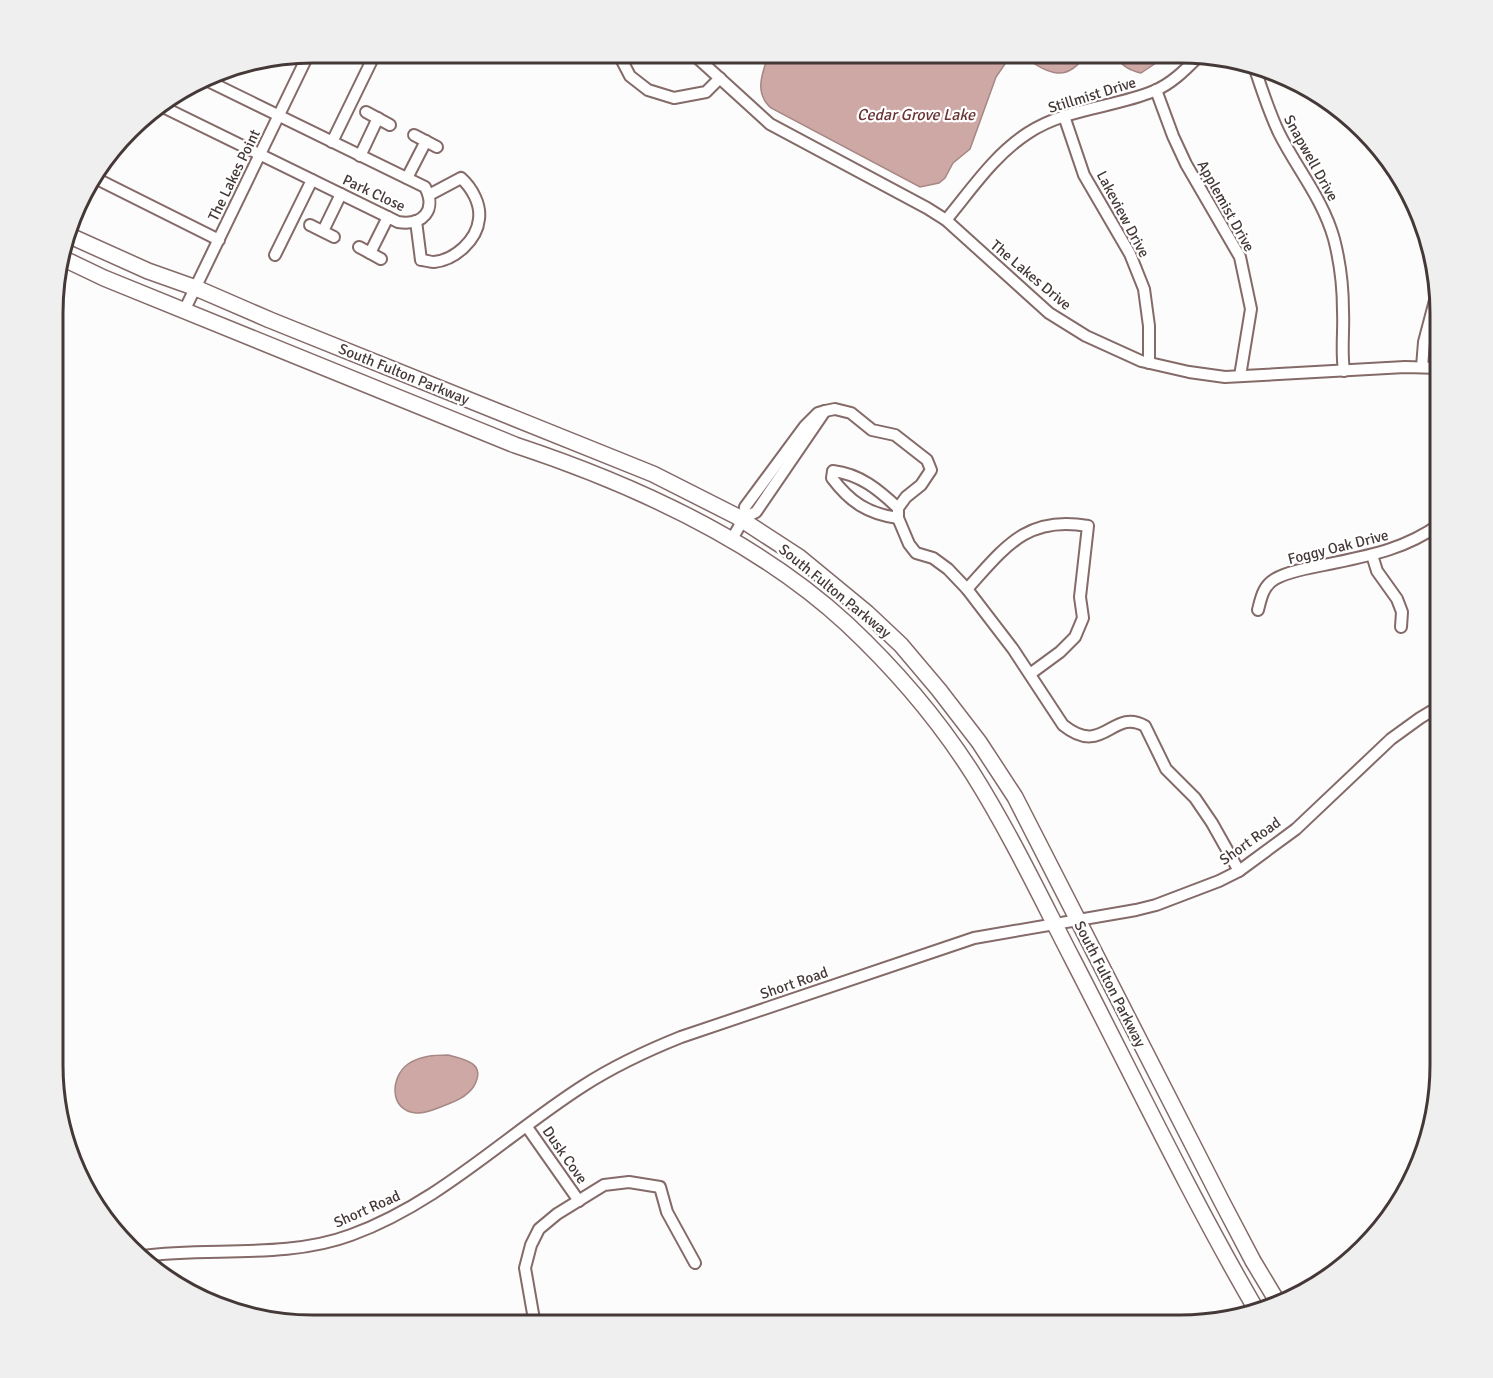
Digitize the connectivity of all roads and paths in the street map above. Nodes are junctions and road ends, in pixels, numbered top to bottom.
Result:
1 (371, 63) edge
2 (623, 63) edge
3 (703, 63) edge
4 (304, 64) edge
5 (1192, 64) edge
6 (1257, 75) edge
7 (720, 78) junction
8 (214, 84) edge
9 (1156, 90) junction
10 (168, 109) edge
11 (366, 112) dead end
12 (279, 116) junction
13 (1064, 116) junction
14 (378, 118) junction
15 (390, 124) dead end
16 (414, 135) dead end
17 (426, 141) junction
18 (332, 142) junction
19 (438, 147) dead end
20 (260, 154) junction
21 (360, 156) junction
22 (407, 178) junction
23 (312, 180) junction
24 (101, 181) edge
25 (341, 194) junction
26 (429, 195) junction
27 (388, 217) junction
28 (946, 220) junction
29 (416, 221) junction
30 (309, 225) dead end
31 (323, 231) junction
32 (334, 237) dead end
33 (75, 238) edge
34 (219, 240) junction
35 (359, 247) dead end
36 (370, 253) junction
37 (275, 255) dead end
38 (381, 259) dead end
39 (69, 261) edge
40 (196, 288) junction
41 (185, 309) junction
42 (1430, 319) edge
43 (1149, 363) junction
44 (1422, 367) junction
45 (1430, 367) edge
46 (1344, 371) junction
47 (1240, 376) junction
48 (809, 429) junction
49 (780, 469) junction
50 (898, 513) junction
51 (743, 519) junction
52 (1430, 532) edge
53 (732, 539) junction
54 (1372, 555) junction
55 (967, 589) junction
56 (1258, 610) dead end
57 (1401, 627) dead end
58 (1030, 674) junction
59 (1430, 712) edge
60 (1239, 871) junction
61 (1076, 919) junction
62 (1054, 922) junction
63 (527, 1127) junction
64 (579, 1200) junction
65 (151, 1256) edge
66 (694, 1263) dead end
67 (1275, 1296) edge
68 (1253, 1304) edge
69 (533, 1315) edge

1 - 18 street
2 - 7 street
3 - 7 street, The Lakes Drive
4 - 12 street, The Lakes Point
5 - 9 street, Stillmist Drive
6 - 46 street, Snapwell Drive
7 - 28 street, The Lakes Drive
8 - 12 street, Park Close
9 - 13 street, Stillmist Drive
9 - 47 street, Applemist Drive
10 - 20 street, Park Close
11 - 14 street
12 - 18 street, Park Close
12 - 20 street, The Lakes Point
13 - 28 street, Stillmist Drive
13 - 43 street, Lakeview Drive
14 - 15 street
14 - 21 street
16 - 17 street
17 - 19 street
17 - 22 street
18 - 21 street, Park Close
20 - 23 street, Park Close
20 - 34 street, The Lakes Point
21 - 22 street, Park Close
22 - 26 street, Park Close
23 - 25 street, Park Close
23 - 37 street
24 - 34 street
25 - 27 street, Park Close
25 - 31 street
26 - 29 street, Park Close
26 - 29 street
27 - 29 street, Park Close
27 - 36 street
28 - 43 street, The Lakes Drive
30 - 31 street
31 - 32 street
33 - 40 highway, South Fulton Parkway
34 - 40 street, The Lakes Point
35 - 36 street
36 - 38 street
39 - 41 highway, South Fulton Parkway
40 - 41 street, The Lakes Point
40 - 51 highway, South Fulton Parkway
41 - 53 highway, South Fulton Parkway
42 - 44 street
43 - 47 street, The Lakes Drive
44 - 45 street, The Lakes Drive
44 - 46 street, The Lakes Drive
46 - 47 street, The Lakes Drive
48 - 49 street
48 - 49 street
48 - 50 street
49 - 51 street
50 - 50 street
50 - 55 street
51 - 53 street
51 - 61 highway, South Fulton Parkway
52 - 54 street, Foggy Oak Drive
53 - 62 highway, South Fulton Parkway
54 - 56 street, Foggy Oak Drive
54 - 57 street
55 - 58 street
55 - 58 street
58 - 60 street
59 - 60 street, Short Road
60 - 61 street, Short Road
61 - 62 street, Short Road
61 - 67 highway, South Fulton Parkway
62 - 63 street, Short Road
62 - 68 highway, South Fulton Parkway
63 - 64 street, Dusk Cove
63 - 65 street, Short Road
64 - 66 street
64 - 69 street

